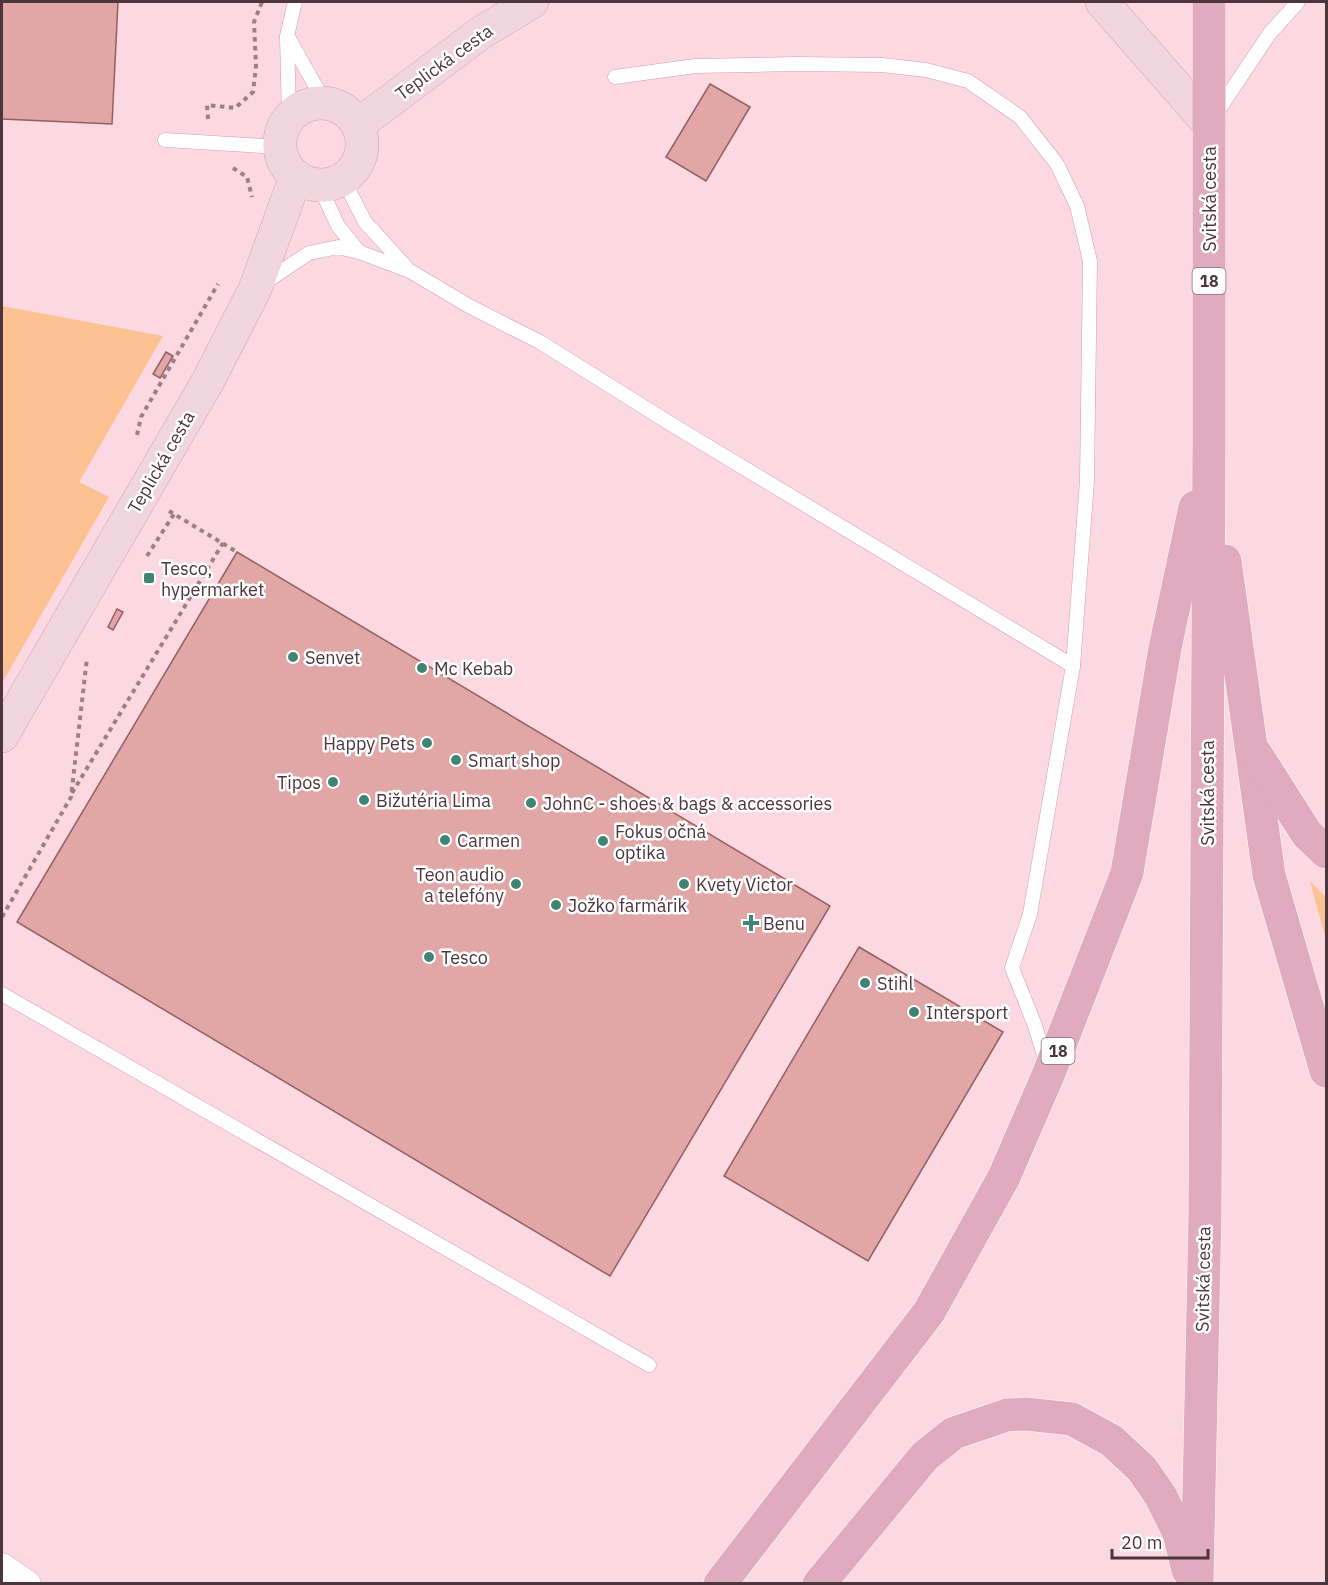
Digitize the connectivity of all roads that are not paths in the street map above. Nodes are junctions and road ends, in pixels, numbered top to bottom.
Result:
1 (295, 2) edge
2 (532, 2) edge
3 (1102, 2) edge
4 (1209, 2) edge
5 (1298, 2) edge
6 (287, 36) junction
7 (615, 77) dead end
8 (325, 102) junction
9 (1209, 124) junction
10 (358, 125) junction
11 (285, 130) junction
12 (165, 140) dead end
13 (319, 180) junction
14 (359, 252) junction
15 (410, 271) junction
16 (255, 289) junction
17 (1209, 438) junction
18 (1073, 666) junction
19 (2, 736) edge
20 (1250, 743) junction
21 (1326, 852) edge
22 (2, 994) edge
23 (1326, 1071) edge
24 (1049, 1072) junction
25 (649, 1365) dead end
26 (2, 1566) edge
27 (28, 1584) edge
28 (720, 1584) edge
29 (819, 1584) edge
30 (1191, 1584) edge
31 (1197, 1584) edge

1 - 6 lane
2 - 10 street, Teplická cesta
3 - 9 street
4 - 9 main road, Svitská cesta / 18
5 - 9 lane
6 - 8 lane
6 - 11 lane
7 - 18 lane
8 - 10 street
8 - 11 street
9 - 17 main road, Svitská cesta / 18
10 - 13 street
11 - 12 lane
11 - 13 street
13 - 14 lane
13 - 15 lane
13 - 16 street, Teplická cesta
14 - 15 lane
14 - 16 lane
15 - 18 lane
16 - 19 street, Teplická cesta
17 - 20 main road, 18
17 - 24 main road, 18
17 - 31 main road, Svitská cesta / 18
18 - 24 lane
20 - 21 main road
20 - 23 main road, 18
22 - 25 lane
24 - 28 main road, 18
26 - 27 street
29 - 30 main road

